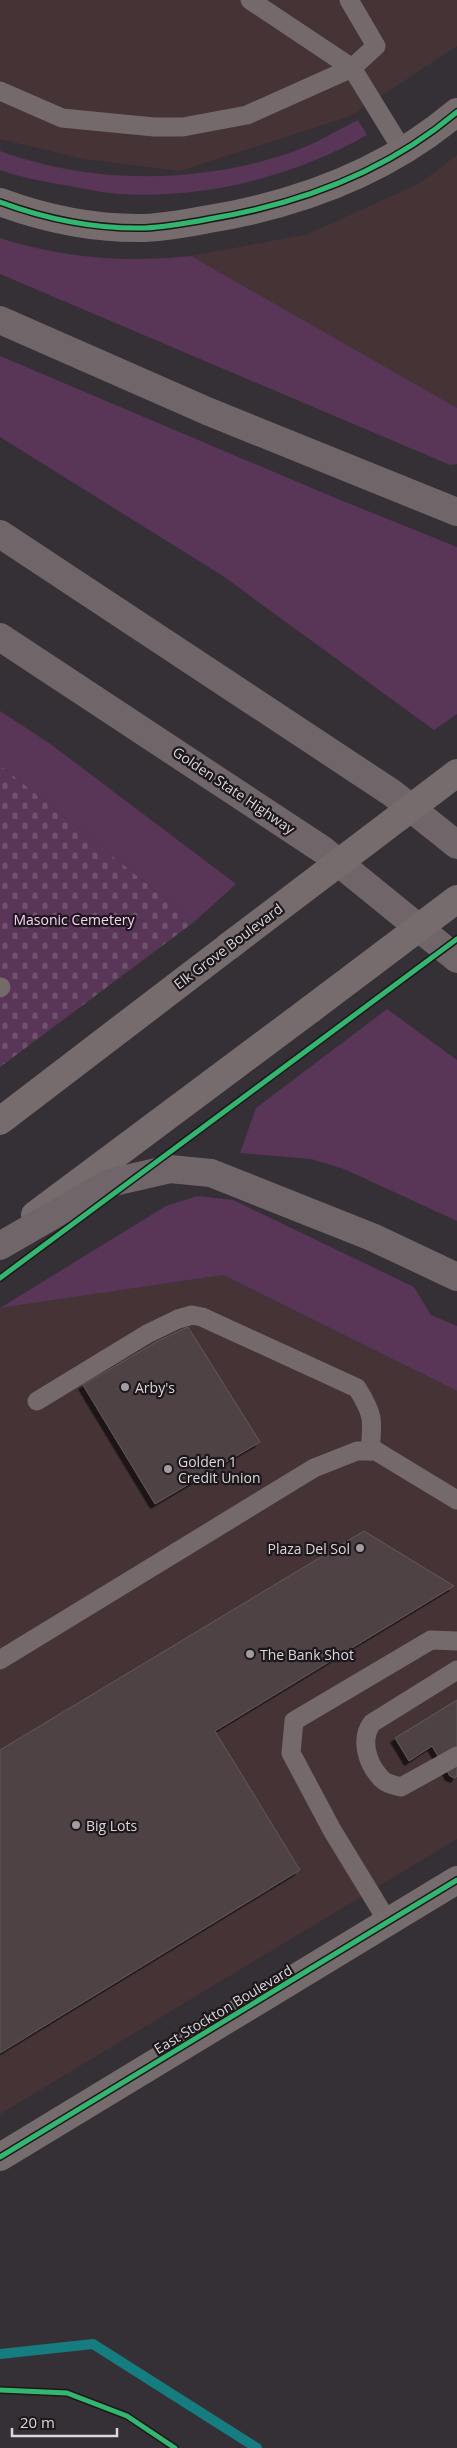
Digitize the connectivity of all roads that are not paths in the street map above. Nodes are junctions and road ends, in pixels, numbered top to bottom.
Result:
1 (250, 0) edge
2 (349, 0) edge
3 (352, 68) junction
4 (0, 91) edge
5 (457, 112) edge
6 (403, 151) junction
7 (0, 202) edge
8 (0, 320) edge
9 (457, 512) edge
10 (0, 534) edge
11 (0, 637) edge
12 (0, 647) edge
13 (68, 681) junction
14 (457, 772) edge
15 (457, 845) edge
16 (457, 899) edge
17 (457, 959) edge
18 (0, 1121) edge
19 (0, 1241) edge
20 (0, 1246) edge
21 (457, 1277) edge
22 (38, 1401) dead end
23 (370, 1451) junction
24 (457, 1500) edge
25 (457, 1641) edge
26 (0, 1660) edge
27 (457, 1670) edge
28 (457, 1756) edge
29 (457, 1880) edge
30 (388, 1922) junction
31 (0, 2157) edge

1 - 3 lane
2 - 3 lane
3 - 4 lane
3 - 6 lane
5 - 6 main road
6 - 7 main road
8 - 9 highway
10 - 15 highway
11 - 13 highway, Golden State Highway
12 - 13 highway
13 - 17 highway, Golden State Highway
14 - 18 main road, Elk Grove Boulevard, bridge
16 - 19 main road, bridge
20 - 21 highway
22 - 23 lane
23 - 24 lane
23 - 26 lane
25 - 30 lane
27 - 28 lane
29 - 30 main road, East Stockton Boulevard
30 - 31 main road, East Stockton Boulevard

